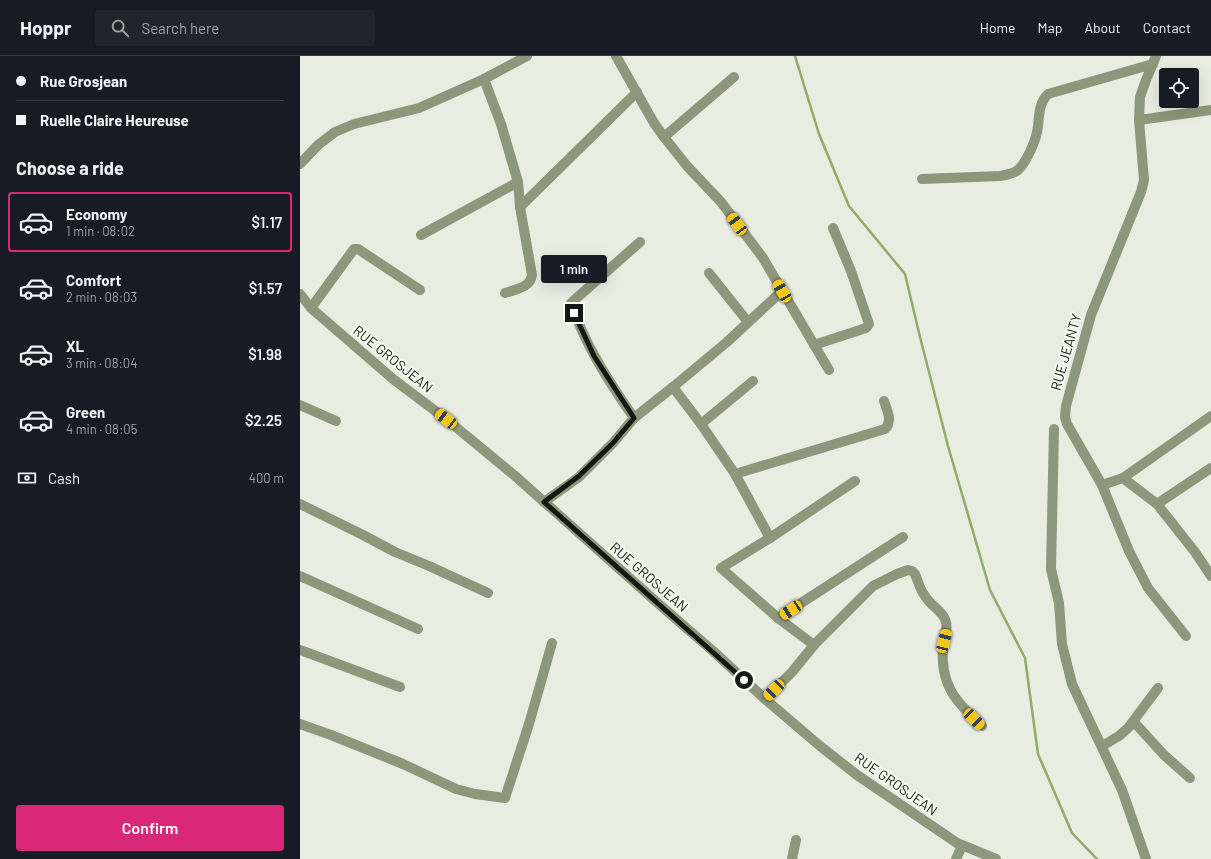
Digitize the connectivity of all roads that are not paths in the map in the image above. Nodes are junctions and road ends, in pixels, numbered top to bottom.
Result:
1 (527, 56) edge
2 (616, 56) edge
3 (1154, 60) edge
4 (734, 77) dead end
5 (484, 79) junction
6 (637, 92) junction
7 (1211, 110) edge
8 (1139, 120) junction
9 (664, 137) junction
10 (300, 164) edge
11 (922, 178) dead end
12 (518, 182) junction
13 (520, 207) junction
14 (833, 228) dead end
15 (421, 235) dead end
16 (640, 242) dead end
17 (709, 273) dead end
18 (420, 290) dead end
19 (782, 291) junction
20 (505, 293) dead end
21 (300, 294) edge
22 (312, 308) junction
23 (748, 322) junction
24 (814, 345) junction
25 (829, 370) dead end
26 (753, 381) dead end
27 (673, 387) junction
28 (884, 401) dead end
29 (300, 405) edge
30 (1211, 416) edge
31 (634, 418) junction
32 (336, 421) dead end
33 (701, 424) junction
34 (1054, 430) dead end
35 (1211, 468) edge
36 (735, 474) junction
37 (1123, 478) junction
38 (855, 481) dead end
39 (1102, 485) junction
40 (544, 502) junction
41 (300, 504) edge
42 (1157, 504) junction
43 (903, 537) dead end
44 (770, 538) junction
45 (300, 576) edge
46 (1211, 576) edge
47 (488, 593) dead end
48 (778, 618) junction
49 (418, 629) dead end
50 (1186, 636) dead end
51 (552, 644) dead end
52 (814, 645) junction
53 (300, 650) edge
54 (400, 687) dead end
55 (1158, 688) dead end
56 (765, 699) junction
57 (1134, 722) junction
58 (300, 724) edge
59 (982, 726) dead end
60 (1102, 746) junction
61 (1190, 778) dead end
62 (796, 840) dead end
63 (962, 846) junction
64 (792, 859) edge
65 (956, 859) edge
66 (996, 859) edge
67 (1146, 859) edge

1 - 5 street
2 - 6 street
3 - 8 street, RUE JEANTY
3 - 11 street
4 - 9 street
5 - 10 street
5 - 12 street
6 - 9 street
6 - 13 street
7 - 8 street
8 - 39 street, RUE JEANTY
9 - 19 street
12 - 13 street
12 - 15 street
13 - 20 street
14 - 24 street
16 - 31 street
17 - 23 street
18 - 22 street
19 - 23 street
19 - 24 street
21 - 22 street, RUE GROSJEAN
22 - 40 street, RUE GROSJEAN
23 - 27 street
24 - 25 street
26 - 33 street
27 - 31 street
27 - 33 street
28 - 36 street
29 - 32 street
30 - 37 street
31 - 40 street
33 - 36 street
34 - 60 street
35 - 42 street
36 - 44 street
37 - 39 street
37 - 42 street
38 - 44 street
39 - 50 street, RUE JEANTY
40 - 56 street, RUE GROSJEAN
41 - 47 street
42 - 46 street
43 - 48 street
44 - 48 street
45 - 49 street
48 - 52 street
51 - 58 street
52 - 56 street
52 - 59 street
53 - 54 street
55 - 57 street
56 - 63 street, RUE GROSJEAN
57 - 60 street
57 - 61 street
60 - 67 street
62 - 64 street
63 - 65 street
63 - 66 street, RUE GROSJEAN

